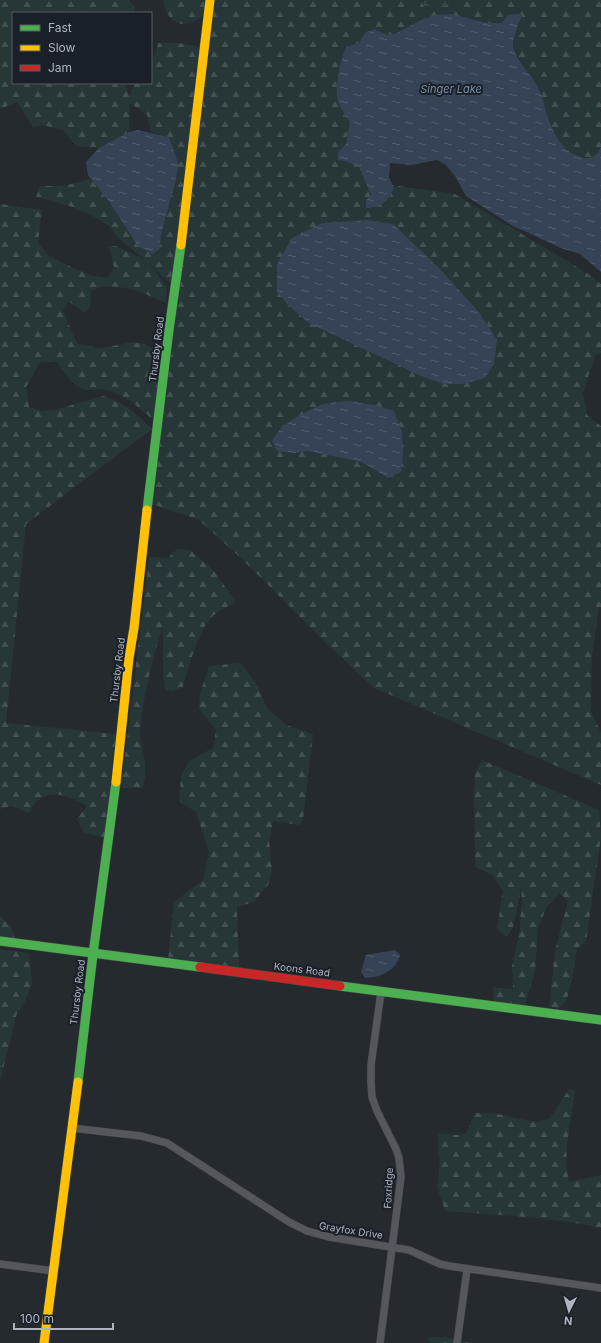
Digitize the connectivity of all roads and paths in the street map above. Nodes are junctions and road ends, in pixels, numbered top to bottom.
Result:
1 (210, 0) edge
2 (0, 941) edge
3 (93, 954) junction
4 (381, 992) junction
5 (601, 1020) edge
6 (72, 1128) junction
7 (393, 1246) junction
8 (0, 1264) edge
9 (467, 1270) junction
10 (54, 1271) junction
11 (601, 1288) edge
12 (44, 1343) edge
13 (380, 1343) edge
14 (457, 1343) edge

1 - 3 street, Thursby Road
2 - 3 street, Koons Road
3 - 4 street, Koons Road
3 - 6 street, Thursby Road
4 - 5 street, Koons Road
4 - 7 street, Foxridge
6 - 7 street, Grayfox Drive
6 - 10 street, Thursby Road
7 - 9 street, Grayfox Drive
7 - 13 street, Foxridge
8 - 10 street
9 - 11 street, Grayfox Drive
9 - 14 street
10 - 12 street, Thursby Road

